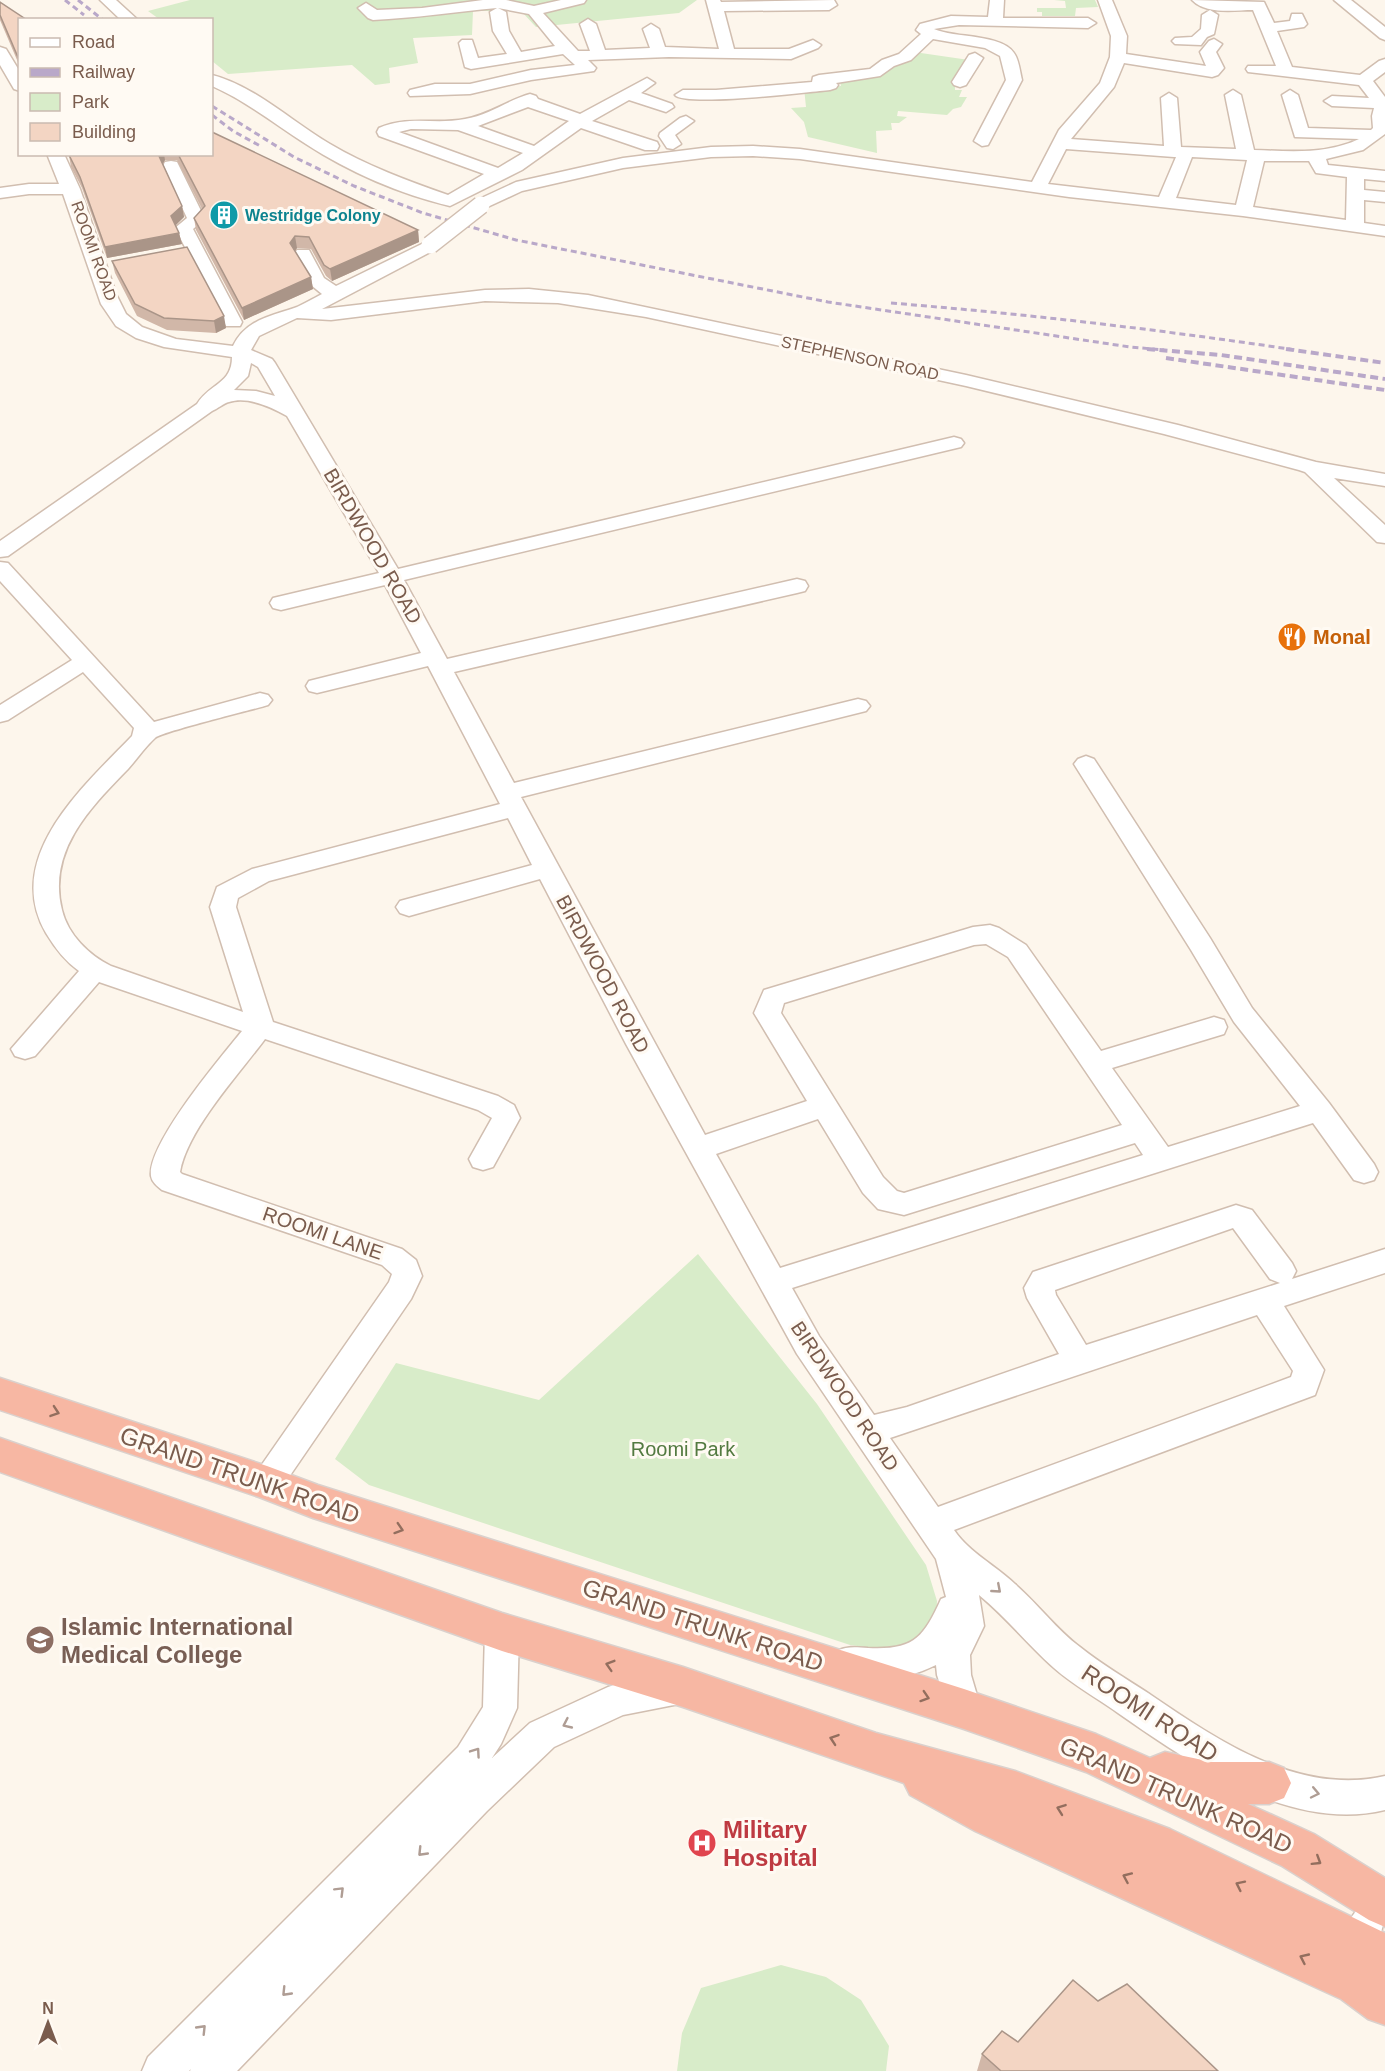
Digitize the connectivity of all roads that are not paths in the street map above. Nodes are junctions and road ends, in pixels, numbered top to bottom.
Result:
1 (107, 0) edge
2 (579, 0) edge
3 (827, 0) edge
4 (997, 0) edge
5 (1342, 0) edge
6 (1112, 2) edge
7 (1206, 2) edge
8 (1243, 2) edge
9 (714, 3) edge
10 (366, 8) dead end
11 (534, 11) junction
12 (498, 12) dead end
13 (1297, 17) dead end
14 (129, 18) edge
15 (998, 22) junction
16 (1088, 23) dead end
17 (588, 24) dead end
18 (1268, 28) junction
19 (651, 29) dead end
20 (930, 34) junction
21 (1385, 34) edge
22 (1180, 40) dead end
23 (467, 42) dead end
24 (1214, 44) dead end
25 (813, 45) dead end
26 (913, 50) junction
27 (0, 52) edge
28 (570, 52) junction
29 (659, 52) junction
30 (933, 53) dead end
31 (599, 54) junction
32 (728, 54) junction
33 (1004, 54) junction
34 (954, 56) dead end
35 (517, 57) junction
36 (1118, 57) junction
37 (975, 58) junction
38 (1385, 64) edge
39 (1311, 65) dead end
40 (1285, 67) junction
41 (1254, 69) dead end
42 (213, 80) edge
43 (1364, 80) junction
44 (960, 82) dead end
45 (18, 83) edge
46 (647, 83) dead end
47 (416, 93) dead end
48 (628, 94) junction
49 (1290, 94) dead end
50 (683, 95) dead end
51 (1233, 95) dead end
52 (1170, 98) dead end
53 (1332, 101) dead end
54 (1381, 103) junction
55 (666, 107) dead end
56 (490, 118) junction
57 (686, 122) dead end
58 (511, 125) dead end
59 (1116, 129) dead end
60 (453, 131) junction
61 (532, 133) dead end
62 (561, 135) junction
63 (1381, 135) edge
64 (598, 141) dead end
65 (982, 141) dead end
66 (1060, 143) junction
67 (651, 146) junction
68 (1113, 148) junction
69 (1180, 152) junction
70 (578, 154) junction
71 (1252, 154) junction
72 (1315, 155) junction
73 (61, 159) edge
74 (518, 165) junction
75 (171, 166) dead end
76 (1356, 173) junction
77 (499, 174) junction
78 (1385, 176) edge
79 (1038, 187) junction
80 (71, 189) junction
81 (0, 194) edge
82 (1355, 194) junction
83 (1385, 197) edge
84 (1166, 202) junction
85 (1243, 211) junction
86 (1355, 226) junction
87 (1385, 231) edge
88 (194, 250) junction
89 (172, 254) edge
90 (303, 254) dead end
91 (120, 264) edge
92 (99, 268) junction
93 (335, 294) junction
94 (301, 312) junction
95 (233, 322) dead end
96 (260, 327) junction
97 (176, 345) junction
98 (250, 363) junction
99 (228, 396) junction
100 (205, 407) junction
101 (296, 413) junction
102 (954, 443) dead end
103 (1312, 468) junction
104 (1385, 480) edge
105 (1385, 537) edge
106 (0, 551) edge
107 (0, 568) edge
108 (392, 578) junction
109 (797, 586) dead end
110 (281, 603) dead end
111 (86, 661) junction
112 (438, 662) junction
113 (317, 687) dead end
114 (260, 700) dead end
115 (858, 705) dead end
116 (0, 715) edge
117 (145, 732) junction
118 (1086, 764) dead end
119 (511, 800) junction
120 (547, 869) junction
121 (409, 907) dead end
122 (96, 969) junction
123 (261, 1026) junction
124 (1214, 1027) dead end
125 (25, 1049) dead end
126 (1094, 1063) junction
127 (825, 1106) junction
128 (1319, 1110) junction
129 (1141, 1130) junction
130 (698, 1149) junction
131 (483, 1159) dead end
132 (1161, 1160) junction
133 (1364, 1172) dead end
134 (1385, 1260) edge
135 (1281, 1270) dead end
136 (772, 1282) junction
137 (1265, 1301) junction
138 (1079, 1360) junction
139 (0, 1394) edge
140 (866, 1430) junction
141 (0, 1455) edge
142 (267, 1483) junction
143 (931, 1524) junction
144 (951, 1553) junction
145 (961, 1589) junction
146 (502, 1632) junction
147 (804, 1658) junction
148 (683, 1687) junction
149 (964, 1709) junction
150 (876, 1754) junction
151 (1096, 1755) junction
152 (1269, 1783) junction
153 (1385, 1793) edge
154 (1385, 1905) edge
155 (1371, 1951) edge
156 (1385, 2002) edge
157 (162, 2071) edge
158 (210, 2071) edge

1 - 14 street
2 - 11 street
3 - 9 street
4 - 15 street
5 - 21 street
6 - 36 street
7 - 8 street
7 - 22 street
8 - 18 street
9 - 32 street
10 - 11 street
11 - 28 street
12 - 35 street
13 - 18 street
15 - 16 street
15 - 20 street
15 - 33 street
17 - 31 street
18 - 40 street
19 - 29 street
20 - 26 street
20 - 33 street
23 - 35 street
24 - 36 street
25 - 32 street
26 - 30 street
26 - 50 street
27 - 45 street
28 - 31 street
28 - 35 street
28 - 47 street
29 - 31 street
29 - 32 street
33 - 37 street
33 - 65 street
34 - 37 street
36 - 66 street
37 - 44 street
38 - 43 street
39 - 40 street
40 - 41 street
40 - 43 street
42 - 77 street
43 - 54 street
46 - 48 street
48 - 55 street
48 - 62 street
49 - 63 street
51 - 71 street
52 - 69 street
53 - 54 street
54 - 63 street
56 - 58 street
56 - 60 street
56 - 62 street
57 - 67 street
59 - 68 street
60 - 62 street
60 - 74 street
60 - 77 street
61 - 62 street
62 - 64 street
62 - 67 street
62 - 70 street
62 - 74 street
63 - 72 street
66 - 68 street
66 - 79 street
67 - 70 street
68 - 69 street
69 - 71 street
69 - 84 street
70 - 74 street
71 - 72 street
71 - 85 street
72 - 76 street
73 - 80 street, ROOMI ROAD
74 - 77 street
75 - 88 street
76 - 78 street
76 - 82 street
79 - 84 street
79 - 93 street, bridge
80 - 81 street
80 - 92 street, ROOMI ROAD
82 - 83 street
82 - 86 street
84 - 85 street
85 - 86 street
86 - 87 street
88 - 89 street
88 - 95 street
90 - 93 street
91 - 92 street
92 - 97 street, ROOMI ROAD
93 - 94 street
94 - 96 street
94 - 98 street
94 - 103 street, STEPHENSON ROAD
96 - 97 street
96 - 98 street
97 - 98 street, ROOMI ROAD
98 - 99 street
98 - 100 street
98 - 101 street, BIRDWOOD ROAD
99 - 100 street
99 - 101 street
100 - 106 street
101 - 108 street, BIRDWOOD ROAD
102 - 108 street
103 - 104 street
103 - 105 street, STEPHENSON ROAD
107 - 111 street
108 - 110 street
108 - 112 street, BIRDWOOD ROAD
109 - 112 street
111 - 116 street
111 - 117 street
112 - 113 street
112 - 119 street, BIRDWOOD ROAD
114 - 117 street
115 - 119 street
117 - 122 street
118 - 128 street
119 - 120 street, BIRDWOOD ROAD
119 - 123 street
120 - 121 street
120 - 130 street, BIRDWOOD ROAD
122 - 123 street
122 - 125 street
123 - 131 street
123 - 142 street, ROOMI LANE
124 - 126 street
126 - 127 street
126 - 129 street
127 - 129 street
127 - 130 street
128 - 132 street
128 - 133 street
129 - 132 street
130 - 136 street, BIRDWOOD ROAD
132 - 136 street
134 - 137 street
135 - 138 street
136 - 140 street, BIRDWOOD ROAD
137 - 138 street
137 - 143 street
138 - 140 street
139 -> 142 highway, GRAND TRUNK ROAD
140 - 143 street, BIRDWOOD ROAD
141 - 146 highway
142 -> 147 highway, GRAND TRUNK ROAD
143 - 144 street, BIRDWOOD ROAD
144 - 145 street, BIRDWOOD ROAD
144 -> 152 street, ROOMI ROAD
145 - 147 street
145 - 149 street, BIRDWOOD ROAD
148 -> 146 highway
157 -> 146 street
147 -> 149 highway, GRAND TRUNK ROAD
150 -> 148 highway
148 -> 158 street
149 - 151 highway, GRAND TRUNK ROAD
155 -> 150 highway
156 -> 150 highway
151 - 152 highway
151 -> 154 highway, GRAND TRUNK ROAD
152 -> 153 street, ROOMI ROAD
154 - 155 street

